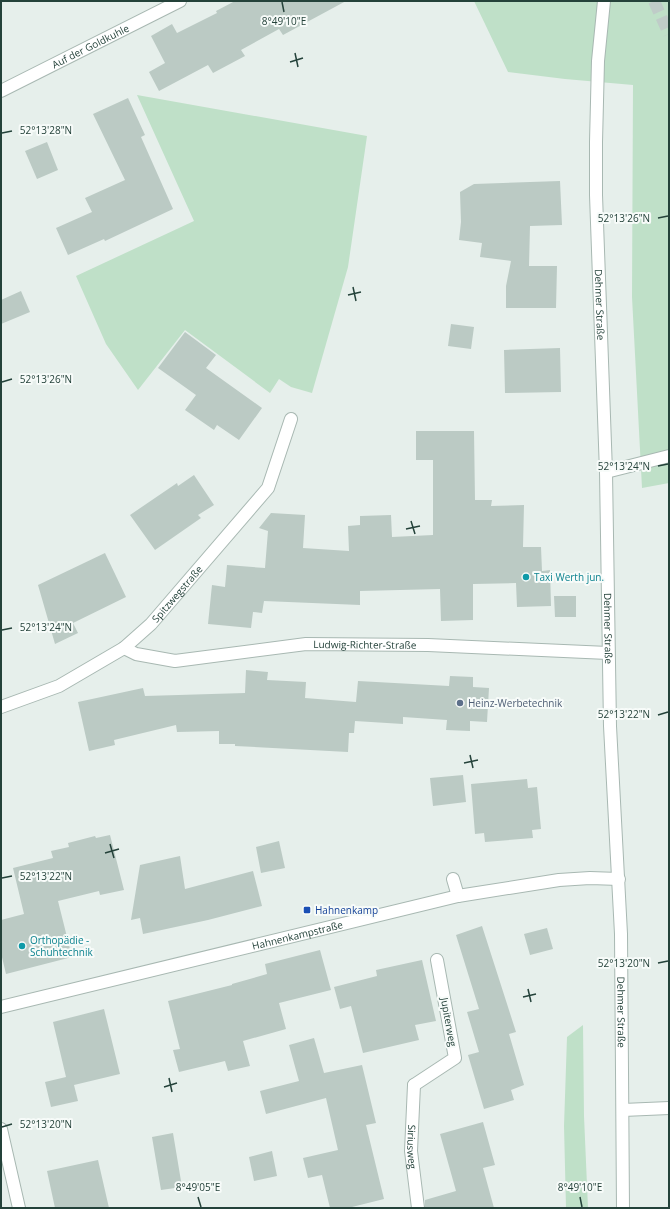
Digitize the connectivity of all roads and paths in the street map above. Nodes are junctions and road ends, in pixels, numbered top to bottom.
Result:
1 (180, 1) edge
2 (604, 1) edge
3 (1, 91) edge
4 (291, 419) dead end
5 (669, 456) edge
6 (606, 472) junction
7 (124, 648) junction
8 (608, 653) junction
9 (1, 707) edge
10 (453, 879) dead end
11 (619, 879) junction
12 (458, 896) junction
13 (437, 960) dead end
14 (1, 1007) edge
15 (414, 1085) joint
16 (669, 1108) edge
17 (623, 1110) junction
18 (1, 1129) edge
19 (19, 1208) edge
20 (418, 1208) edge
21 (623, 1208) edge

1 - 3 street, Auf der Goldkuhle
2 - 6 street, Dehmer Straße
4 - 7 street, Spitzwegstraße
5 - 6 street
6 - 8 street, Dehmer Straße
7 - 8 street, Ludwig-Richter-Straße
7 - 9 street, Spitzwegstraße
8 - 11 street, Dehmer Straße
10 - 12 street
11 - 12 street, Hahnenkampstraße
11 - 17 street, Dehmer Straße
12 - 14 street, Hahnenkampstraße
13 - 15 street, Jupiterweg
15 - 20 street, Siriusweg
16 - 17 street
17 - 21 street, Dehmer Straße
18 - 19 street

